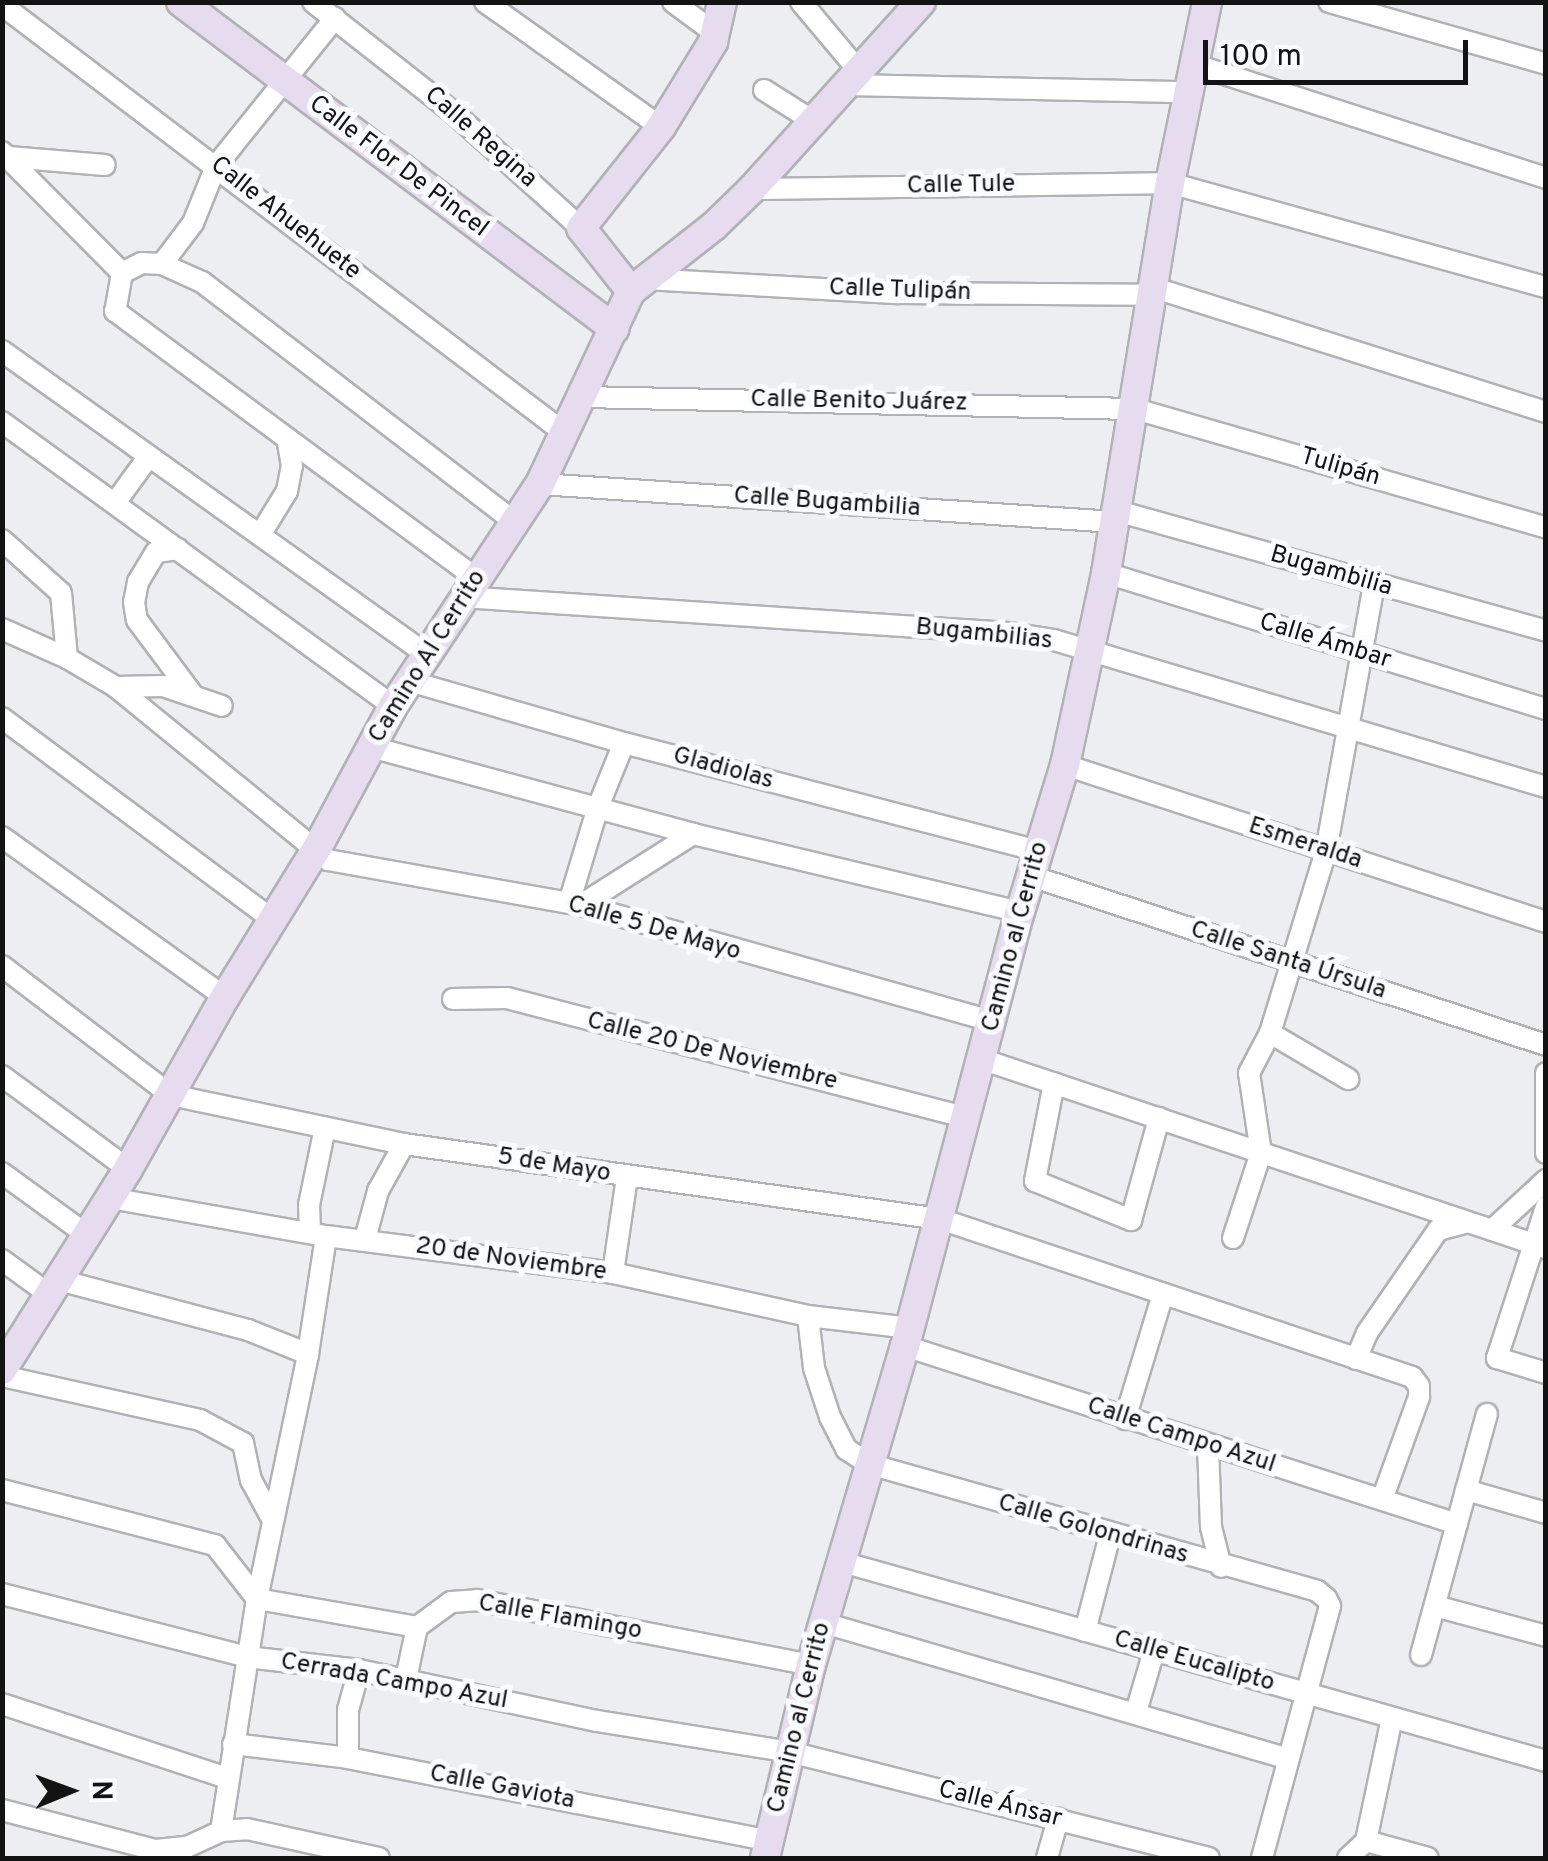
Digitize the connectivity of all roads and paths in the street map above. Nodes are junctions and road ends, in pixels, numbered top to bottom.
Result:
1 (181, 2) edge
2 (313, 2) edge
3 (485, 2) edge
4 (673, 2) edge
5 (722, 2) edge
6 (801, 2) edge
7 (1207, 2) edge
8 (1328, 2) edge
9 (2, 4) edge
10 (917, 4) edge
11 (335, 18) junction
12 (715, 33) junction
13 (1546, 64) edge
14 (853, 78) junction
15 (1193, 79) junction
16 (284, 82) junction
17 (764, 90) dead end
18 (813, 122) junction
19 (661, 127) junction
20 (6, 154) edge
21 (105, 165) dead end
22 (216, 166) junction
23 (1546, 178) edge
24 (1170, 183) junction
25 (752, 189) junction
26 (581, 228) junction
27 (162, 264) junction
28 (122, 273) junction
29 (638, 285) junction
30 (1546, 287) edge
31 (1155, 292) junction
32 (616, 329) junction
33 (2, 351) edge
34 (583, 397) junction
35 (1135, 409) junction
36 (1546, 412) edge
37 (2, 422) edge
38 (566, 434) junction
39 (287, 438) junction
40 (149, 456) junction
41 (540, 484) junction
42 (115, 504) junction
43 (1116, 516) junction
44 (514, 521) junction
45 (1546, 528) edge
46 (260, 535) junction
47 (2, 540) edge
48 (178, 549) junction
49 (1106, 573) junction
50 (1374, 585) junction
51 (469, 587) junction
52 (2, 629) edge
53 (1546, 632) edge
54 (1088, 650) junction
55 (426, 654) junction
56 (1362, 654) junction
57 (67, 658) junction
58 (408, 681) junction
59 (116, 687) junction
60 (193, 696) junction
61 (222, 706) dead end
62 (393, 706) junction
63 (1546, 709) edge
64 (2, 718) edge
65 (1350, 729) junction
66 (624, 743) junction
67 (371, 748) junction
68 (1065, 766) junction
69 (1546, 788) edge
70 (598, 807) junction
71 (693, 834) junction
72 (2, 838) edge
73 (317, 848) junction
74 (1326, 851) junction
75 (1035, 863) junction
76 (575, 904) junction
77 (1020, 912) junction
78 (273, 920) junction
79 (1546, 922) edge
80 (1291, 962) junction
81 (2, 966) edge
82 (225, 997) junction
83 (453, 999) dead end
84 (992, 1022) junction
85 (1270, 1033) junction
86 (1546, 1045) edge
87 (984, 1060) junction
88 (1546, 1073) edge
89 (2, 1076) edge
90 (1348, 1080) dead end
91 (1054, 1083) junction
92 (171, 1095) junction
93 (969, 1118) junction
94 (1159, 1118) junction
95 (1544, 1125) edge
96 (324, 1128) junction
97 (404, 1144) junction
98 (1261, 1153) junction
99 (1546, 1153) edge
100 (128, 1169) junction
101 (2, 1173) edge
102 (627, 1177) junction
103 (1546, 1180) edge
104 (110, 1198) junction
105 (1546, 1207) edge
106 (940, 1220) junction
107 (1467, 1222) junction
108 (1492, 1230) junction
109 (318, 1234) junction
110 (87, 1235) junction
111 (1233, 1238) dead end
112 (365, 1239) junction
113 (1540, 1246) edge
114 (2, 1260) edge
115 (613, 1272) junction
116 (54, 1288) junction
117 (1163, 1294) junction
118 (808, 1316) junction
119 (907, 1337) junction
120 (308, 1354) junction
121 (1356, 1358) junction
122 (5, 1361) edge
123 (1546, 1373) edge
124 (1487, 1414) dead end
125 (1124, 1418) junction
126 (1208, 1446) junction
127 (869, 1464) junction
128 (2, 1490) edge
129 (1466, 1490) junction
130 (1382, 1500) junction
131 (1546, 1513) edge
132 (271, 1517) junction
133 (1457, 1524) junction
134 (1110, 1535) junction
135 (842, 1562) junction
136 (1221, 1567) junction
137 (2, 1594) edge
138 (257, 1599) junction
139 (1435, 1606) junction
140 (824, 1623) junction
141 (416, 1627) junction
142 (1085, 1631) junction
143 (1546, 1636) edge
144 (1154, 1650) junction
145 (1422, 1655) dead end
146 (247, 1657) junction
147 (811, 1665) junction
148 (359, 1670) junction
149 (406, 1679) junction
150 (1308, 1694) junction
151 (2, 1704) edge
152 (1136, 1712) junction
153 (1392, 1718) junction
154 (233, 1744) junction
155 (790, 1752) junction
156 (348, 1758) junction
157 (1288, 1759) junction
158 (1546, 1761) edge
159 (228, 1778) junction
160 (2, 1810) edge
161 (1058, 1819) junction
162 (221, 1831) junction
163 (1366, 1841) junction
164 (769, 1854) edge
165 (379, 1858) edge
166 (1046, 1858) edge
167 (1209, 1858) edge
168 (1262, 1858) edge
169 (1348, 1858) edge
170 (1428, 1858) edge

1 - 16 main road, Calle Flor De Pincel
2 - 11 street, Calle Regina
3 - 19 street
4 - 12 street
5 - 12 main road
6 - 14 street
7 - 15 main road, Camino al Cerrito
8 - 13 street
9 - 22 street, Calle Ahuehuete
10 - 14 main road
11 - 16 street
11 - 26 street, Calle Regina
12 - 19 main road
14 - 15 street
14 - 18 main road
15 - 23 street
15 - 24 main road, Camino al Cerrito
16 - 22 street
16 - 32 main road, Calle Flor De Pincel
17 - 18 street
18 - 25 main road
19 - 26 main road
20 - 21 street
20 - 28 street
22 - 27 street
22 - 38 street, Calle Ahuehuete
24 - 25 street, Calle Tule
24 - 30 street, Calle Tule
24 - 31 main road, Camino al Cerrito
25 - 29 main road
26 - 29 main road, Calle Regina
27 - 28 street
27 - 44 street
28 - 39 street
29 - 31 street, Calle Tulipán
29 - 32 main road, Camino Al Cerrito
31 - 35 main road, Camino al Cerrito
31 - 36 street, Calle Tulipán
32 - 34 main road, Camino Al Cerrito
33 - 40 street
34 - 35 street, Calle Benito Juárez
34 - 38 main road, Camino Al Cerrito
35 - 43 main road, Camino al Cerrito
35 - 45 street, Tulipán
37 - 42 street
38 - 41 main road, Camino Al Cerrito
39 - 46 street
39 - 51 street
40 - 42 street
40 - 46 street
41 - 43 street, Calle Bugambilia
41 - 44 main road, Camino Al Cerrito
42 - 48 street
43 - 49 main road, Camino al Cerrito
43 - 50 street, Bugambilia
44 - 51 main road, Camino Al Cerrito
46 - 55 street
47 - 57 street
48 - 60 street
48 - 62 street
49 - 54 main road, Camino al Cerrito
49 - 56 street, Calle Ámbar
50 - 53 street, Bugambilia
50 - 56 street
51 - 54 street, Bugambilias
51 - 55 main road, Camino Al Cerrito
52 - 57 street, Calle 5 De Mayo
54 - 65 street, Bugambilias
54 - 68 main road, Camino al Cerrito
55 - 58 main road, Camino Al Cerrito
56 - 63 street, Calle Ámbar
56 - 65 street
57 - 59 street, Calle 5 De Mayo
58 - 62 main road, Camino Al Cerrito
58 - 66 street, Gladiolas
59 - 60 street
59 - 73 street, Calle 5 De Mayo
60 - 61 street
62 - 67 main road, Camino Al Cerrito
64 - 78 street
65 - 69 street, Bugambilias
65 - 74 street
66 - 70 street
66 - 75 street, Gladiolas
67 - 70 street
67 - 73 main road, Camino Al Cerrito
68 - 74 street, Esmeralda
68 - 75 main road, Camino al Cerrito
70 - 71 street
70 - 76 street
71 - 76 street
71 - 77 street
72 - 82 street
73 - 76 street, Calle 5 De Mayo
73 - 78 main road, Camino Al Cerrito
74 - 79 street, Esmeralda
74 - 80 street
75 - 77 main road, Camino al Cerrito
75 - 80 street, Calle Santa Úrsula
76 - 84 street, Calle 5 De Mayo
77 - 84 main road, Camino al Cerrito
78 - 82 main road, Camino Al Cerrito
80 - 85 street
80 - 86 street, Calle Santa Úrsula
81 - 92 street
82 - 92 main road, Camino Al Cerrito
83 - 93 street, Calle 20 De Noviembre
84 - 87 main road, Camino al Cerrito
85 - 90 street
85 - 98 street
87 - 91 street
87 - 93 main road, Camino al Cerrito
88 - 95 street
89 - 100 street
91 - 94 street
91 - 94 street
92 - 96 street, 5 de Mayo
92 - 100 main road, Camino Al Cerrito
93 - 106 main road, Camino al Cerrito
94 - 98 street
95 - 99 street
96 - 97 street, 5 de Mayo
96 - 109 street
97 - 102 street, 5 de Mayo
97 - 112 street
98 - 107 street
98 - 111 street
100 - 104 main road, Camino Al Cerrito
101 - 110 street
102 - 106 street, 5 de Mayo
102 - 115 street
103 - 108 street
104 - 109 street, 20 de Noviembre
104 - 110 main road, Camino Al Cerrito
105 - 113 street
106 - 117 street, 5 de Mayo
106 - 119 main road, Camino al Cerrito
107 - 108 street
107 - 121 street
108 - 113 street
109 - 112 street, 20 de Noviembre
109 - 120 street
110 - 116 main road, Camino Al Cerrito
112 - 115 street, 20 de Noviembre
113 - 123 street
114 - 116 street
115 - 118 street, 20 de Noviembre
116 - 120 street
116 - 122 main road, Camino Al Cerrito
117 - 121 street, 5 de Mayo
117 - 125 street
118 - 119 street, 20 de Noviembre
118 - 127 street
119 - 125 street, Calle Campo Azul
119 - 127 main road, Camino al Cerrito
120 - 132 street
121 - 130 street, 5 de Mayo
122 - 132 street
124 - 129 street
125 - 126 street, Calle Campo Azul
126 - 130 street, Calle Campo Azul
126 - 136 street
127 - 134 street, Calle Golondrinas
127 - 135 main road, Camino al Cerrito
128 - 138 street
129 - 131 street
129 - 133 street
130 - 133 street, Calle Campo Azul
132 - 138 street
133 - 139 street
134 - 136 street, Calle Golondrinas
134 - 142 street
135 - 140 main road, Camino al Cerrito
135 - 142 street, Calle Eucalipto
136 - 150 street, Calle Golondrinas
137 - 146 street, Cerrada Campo Azul
138 - 141 street
138 - 146 street
139 - 143 street
139 - 145 street
140 - 147 main road, Camino al Cerrito
140 - 152 street
141 - 147 street, Calle Flamingo
141 - 149 street
142 - 144 street, Calle Eucalipto
144 - 150 street, Calle Eucalipto
144 - 152 street
146 - 148 street, Cerrada Campo Azul
146 - 154 street
147 - 155 main road, Camino al Cerrito
148 - 149 street, Cerrada Campo Azul
148 - 156 street
149 - 155 street, Cerrada Campo Azul
150 - 153 street, Calle Eucalipto
150 - 157 street
151 - 159 street
152 - 157 street
153 - 158 street, Calle Eucalipto
153 - 163 street
154 - 156 street, Calle Gaviota
154 - 159 street
155 - 161 street, Calle Ánsar
155 - 164 main road, Camino al Cerrito
156 - 164 street, Calle Gaviota
157 - 168 street
159 - 162 street
160 - 162 street
161 - 166 street
161 - 167 street, Calle Ánsar
162 - 165 street
163 - 169 street
163 - 170 street

